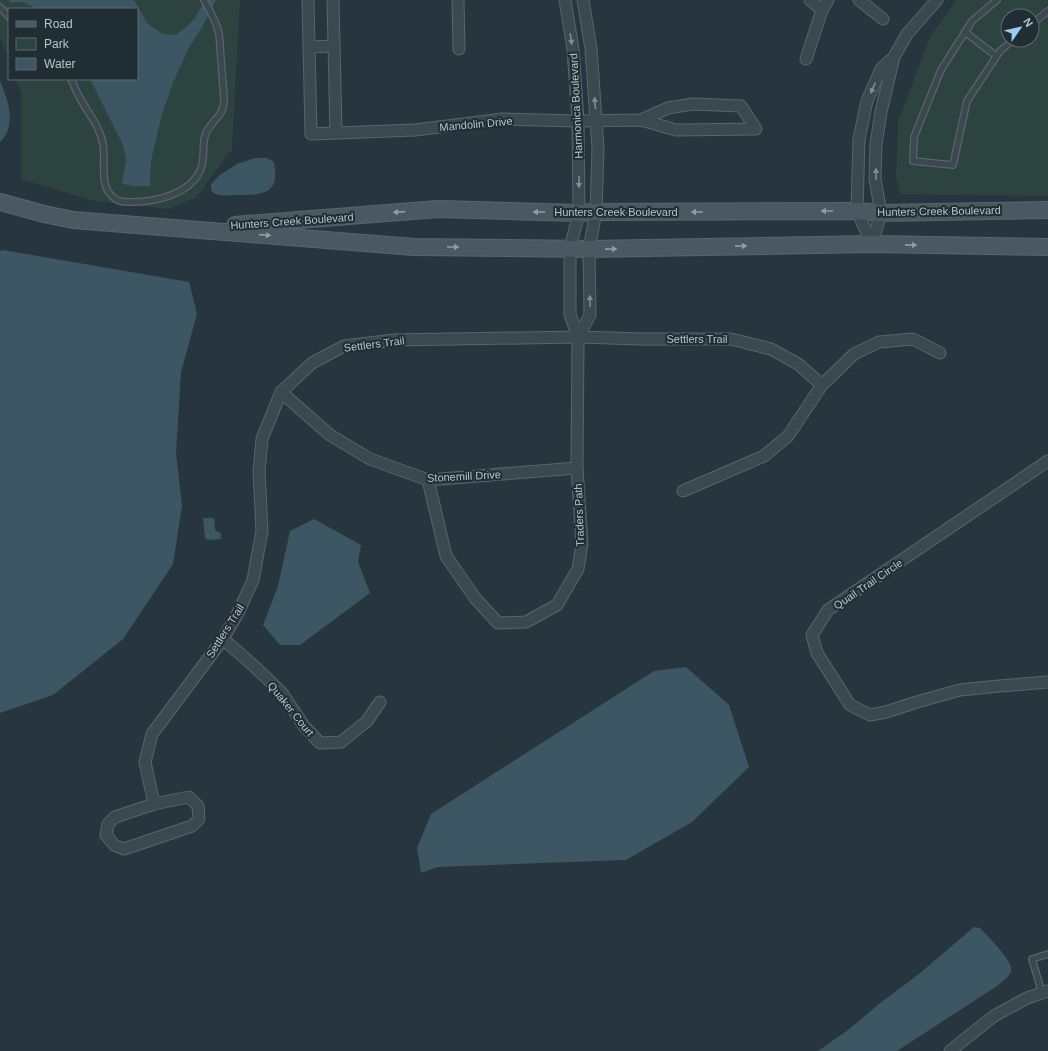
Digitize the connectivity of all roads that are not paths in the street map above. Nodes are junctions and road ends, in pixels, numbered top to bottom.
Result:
1 (204, 0) edge
2 (308, 0) edge
3 (333, 0) edge
4 (458, 0) edge
5 (565, 0) edge
6 (583, 0) edge
7 (810, 0) edge
8 (828, 0) edge
9 (859, 0) edge
10 (936, 0) edge
11 (998, 0) edge
12 (0, 7) edge
13 (822, 10) junction
14 (1048, 11) edge
15 (8, 16) edge
16 (1040, 18) edge
17 (883, 19) dead end
18 (965, 32) junction
19 (309, 46) junction
20 (334, 46) junction
21 (1004, 48) edge
22 (459, 49) dead end
23 (996, 56) junction
24 (894, 57) junction
25 (806, 59) dead end
26 (71, 80) edge
27 (641, 120) junction
28 (596, 121) junction
29 (578, 122) junction
30 (336, 134) junction
31 (0, 202) edge
32 (1048, 210) edge
33 (857, 211) junction
34 (596, 212) junction
35 (579, 213) junction
36 (881, 213) junction
37 (184, 229) junction
38 (872, 244) junction
39 (1048, 247) edge
40 (570, 248) junction
41 (589, 249) junction
42 (578, 337) junction
43 (940, 353) dead end
44 (822, 385) junction
45 (281, 392) junction
46 (1048, 461) edge
47 (577, 468) junction
48 (428, 480) junction
49 (683, 492) dead end
50 (223, 639) junction
51 (1048, 682) edge
52 (380, 702) dead end
53 (154, 804) junction
54 (1048, 954) edge
55 (1045, 992) edge
56 (950, 1051) edge

1 - 26 lane
2 - 19 street, Mandolin Drive
3 - 20 street
4 - 22 street
5 -> 29 street, Harmonica Boulevard
28 -> 6 street, Harmonica Boulevard
7 - 13 street
8 - 13 street
9 - 17 street
10 - 24 street
11 - 18 lane
12 - 15 lane
13 - 25 street
14 - 16 lane
18 - 23 lane
18 - 23 lane
19 - 20 street
19 - 30 street, Mandolin Drive
20 - 30 street
21 - 23 lane
24 -> 33 street
36 -> 24 street
27 - 27 street, Mandolin Drive
27 - 28 street, Mandolin Drive
28 - 29 street, Mandolin Drive
28 - 34 street, Harmonica Boulevard
29 - 30 street, Mandolin Drive
29 -> 35 street, Harmonica Boulevard
31 - 37 street, Hunters Creek Boulevard
32 - 36 street, Hunters Creek Boulevard
33 -> 34 street, Hunters Creek Boulevard
33 - 36 street, Hunters Creek Boulevard
33 - 38 street
34 - 35 street, Hunters Creek Boulevard
34 - 41 street, Traders Path
35 -> 37 street, Hunters Creek Boulevard
35 - 40 street, Traders Path
36 - 38 street
37 -> 40 street, Hunters Creek Boulevard
38 -> 39 street, Hunters Creek Boulevard
41 -> 38 street, Hunters Creek Boulevard
40 - 41 street, Hunters Creek Boulevard
40 - 42 street, Traders Path
42 -> 41 street, Traders Path
42 - 44 street, Settlers Trail
42 - 45 street, Settlers Trail
42 - 47 street, Traders Path
43 - 44 street
44 - 49 street
45 - 48 street, Stonemill Drive
45 - 50 street, Settlers Trail
46 - 51 street, Quail Trail Circle
47 - 48 street, Stonemill Drive
47 - 48 street, Traders Path
50 - 52 street, Quaker Court
50 - 53 street, Settlers Trail
53 - 53 street
54 - 55 lane
55 - 56 street

